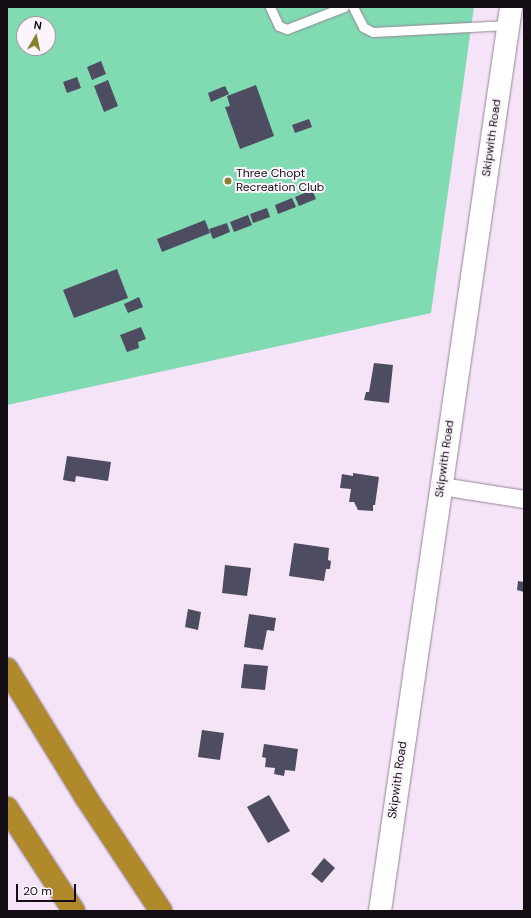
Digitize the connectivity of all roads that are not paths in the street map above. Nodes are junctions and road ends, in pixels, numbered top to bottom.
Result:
1 (270, 7) edge
2 (344, 7) edge
3 (353, 7) edge
4 (509, 16) edge
5 (441, 486) junction
6 (524, 498) edge
7 (7, 669) edge
8 (7, 808) edge
9 (74, 911) edge
10 (161, 911) edge
11 (380, 911) edge

1 - 2 lane
3 - 4 lane
4 - 5 main road, Skipwith Road
5 - 6 street
5 - 11 main road, Skipwith Road
7 - 10 highway
8 - 9 highway

